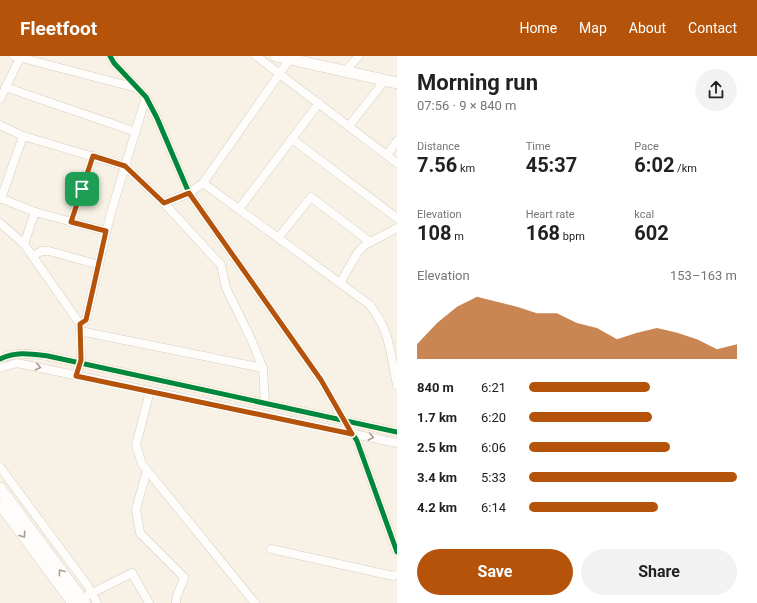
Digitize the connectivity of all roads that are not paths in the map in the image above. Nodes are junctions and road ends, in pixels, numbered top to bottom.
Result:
1 (110, 56) edge
2 (256, 56) edge
3 (276, 56) edge
4 (359, 56) edge
5 (17, 57) edge
6 (295, 57) edge
7 (347, 68) junction
8 (281, 74) junction
9 (397, 76) edge
10 (384, 80) junction
11 (397, 83) edge
12 (5, 87) junction
13 (138, 89) junction
14 (146, 97) junction
15 (0, 99) edge
16 (319, 103) junction
17 (0, 125) edge
18 (349, 126) junction
19 (136, 132) junction
20 (23, 136) junction
21 (292, 140) junction
22 (397, 141) edge
23 (387, 155) junction
24 (93, 156) junction
25 (397, 163) edge
26 (125, 166) junction
27 (203, 183) junction
28 (189, 193) junction
29 (0, 198) edge
30 (164, 203) junction
31 (238, 210) junction
32 (35, 212) junction
33 (397, 218) edge
34 (71, 222) junction
35 (0, 223) edge
36 (397, 228) edge
37 (106, 231) junction
38 (278, 238) junction
39 (370, 242) junction
40 (24, 244) junction
41 (32, 256) junction
42 (99, 265) junction
43 (340, 284) junction
44 (80, 328) junction
45 (0, 359) edge
46 (80, 363) junction
47 (0, 368) edge
48 (263, 368) junction
49 (76, 376) junction
50 (397, 385) edge
51 (150, 391) junction
52 (265, 404) junction
53 (345, 422) junction
54 (397, 432) edge
55 (352, 434) junction
56 (397, 442) edge
57 (0, 467) edge
58 (147, 470) junction
59 (0, 488) edge
60 (0, 504) edge
61 (271, 549) dead end
62 (397, 552) edge
63 (397, 575) edge
64 (83, 599) edge
65 (97, 603) edge
66 (150, 603) edge
67 (176, 603) edge
68 (255, 603) edge

1 - 13 street
2 - 8 street
3 - 6 main road
4 - 7 street
5 - 12 street
5 - 13 street
6 - 7 main road
6 - 8 street
7 - 9 main road
7 - 10 main road
8 - 16 street
8 - 27 street
10 - 11 main road
10 - 18 street
12 - 15 street
12 - 19 street
13 - 14 street
14 - 19 street
14 - 28 street
16 - 18 street
16 - 21 street
17 - 20 street
18 - 23 street
19 - 26 street
20 - 24 street
20 - 29 street
21 - 31 street
21 - 33 street
22 - 23 street
23 - 25 street
24 - 26 street
24 - 34 street
26 - 30 street
26 - 37 street
27 - 28 street
27 - 31 street
28 - 30 street
28 - 53 street
29 - 32 street
30 - 48 street
31 - 38 street
32 - 34 street
32 - 40 street
34 - 37 street
35 - 40 street
36 - 39 street
37 - 42 street
38 - 39 street
38 - 43 street
39 - 43 street
40 - 41 street
41 - 42 street
41 - 44 street
42 - 44 street
43 - 50 street
44 - 46 street
44 - 48 street
45 - 46 street
46 - 49 street
46 - 52 street
47 -> 49 street
48 - 52 street
49 - 51 street
51 - 55 street
51 - 58 street
52 - 53 street
53 - 54 street
53 - 55 street
55 -> 56 street
55 - 62 street
57 - 64 street
58 - 67 street
58 - 68 street
64 -> 59 main road
60 -> 64 main road
61 - 63 street
64 - 65 street
64 - 66 street

